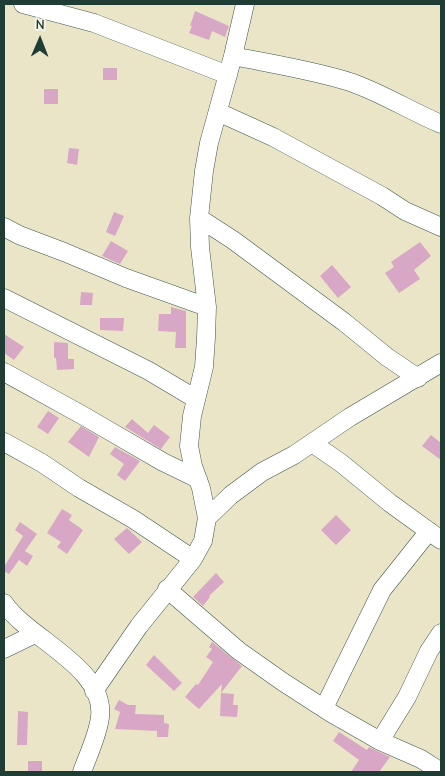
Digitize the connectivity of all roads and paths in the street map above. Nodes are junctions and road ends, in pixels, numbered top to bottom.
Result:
1 (23, 4) edge
2 (244, 4) edge
3 (233, 56) junction
4 (228, 75) junction
5 (218, 112) junction
6 (441, 124) edge
7 (199, 218) junction
8 (4, 227) edge
9 (441, 227) edge
10 (4, 298) edge
11 (207, 308) junction
12 (441, 363) edge
13 (4, 372) edge
14 (418, 378) junction
15 (196, 400) junction
16 (4, 442) edge
17 (312, 443) junction
18 (198, 478) junction
19 (207, 518) junction
20 (435, 536) edge
21 (193, 559) junction
22 (167, 590) junction
23 (4, 602) edge
24 (440, 633) edge
25 (35, 634) junction
26 (4, 649) edge
27 (94, 691) junction
28 (324, 708) junction
29 (380, 741) junction
30 (82, 772) edge
31 (441, 772) edge

1 - 4 street
2 - 3 street
3 - 4 street
3 - 6 street
4 - 5 street
5 - 7 street
5 - 9 street
7 - 11 street
7 - 14 street
8 - 11 street
10 - 15 street
11 - 15 street
12 - 14 street
13 - 18 street
14 - 17 street
15 - 18 street
16 - 21 street
17 - 19 street
17 - 20 street
18 - 19 street
19 - 21 street
20 - 28 street
21 - 22 street
22 - 27 street
22 - 28 street
23 - 25 street
24 - 29 street
25 - 26 street
25 - 27 street
27 - 30 street
28 - 29 street
29 - 31 street

